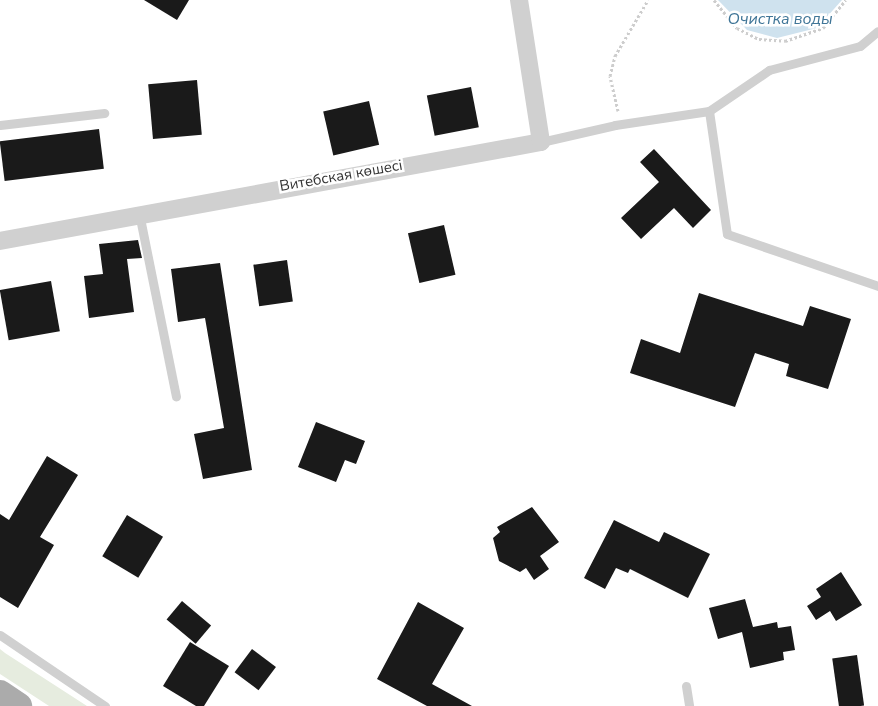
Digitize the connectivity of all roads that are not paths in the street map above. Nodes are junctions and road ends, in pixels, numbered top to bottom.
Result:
1 (520, 0) edge
2 (878, 31) edge
3 (709, 111) junction
4 (104, 113) dead end
5 (0, 125) edge
6 (541, 142) junction
7 (140, 218) junction
8 (0, 241) edge
9 (878, 286) edge
10 (176, 396) dead end
11 (0, 635) edge
12 (686, 686) dead end
13 (0, 694) edge
14 (18, 706) edge
15 (105, 706) edge
16 (689, 706) edge

1 - 6 street
2 - 3 lane
3 - 6 lane
3 - 9 lane
4 - 5 lane
6 - 7 street, Витебская көшесі
7 - 8 street, Витебская көшесі
7 - 10 lane
11 - 15 lane
12 - 16 lane
13 - 14 main road

